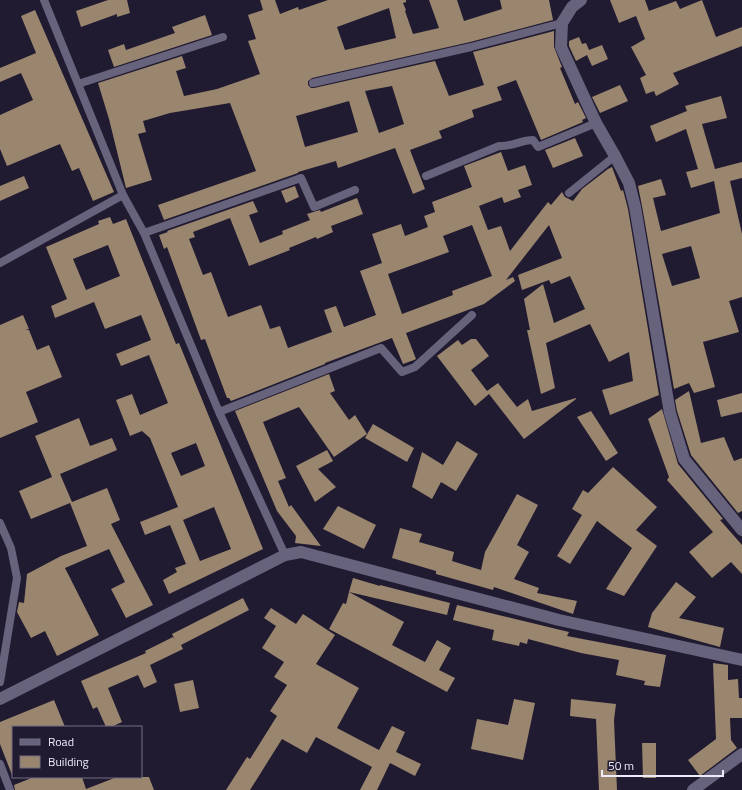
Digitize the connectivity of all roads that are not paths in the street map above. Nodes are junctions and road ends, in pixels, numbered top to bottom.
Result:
1 (44, 0) edge
2 (581, 0) edge
3 (562, 24) junction
4 (223, 37) dead end
5 (312, 83) dead end
6 (78, 84) junction
7 (596, 123) junction
8 (615, 156) junction
9 (426, 176) dead end
10 (355, 190) dead end
11 (569, 193) dead end
12 (123, 195) junction
13 (144, 233) junction
14 (0, 263) edge
15 (472, 315) dead end
16 (219, 412) junction
17 (0, 523) edge
18 (742, 530) edge
19 (285, 555) junction
20 (742, 660) edge
21 (0, 682) edge
22 (0, 699) edge
23 (742, 754) edge
24 (0, 764) edge
25 (10, 790) edge
26 (693, 790) edge

1 - 6 lane
2 - 3 street
3 - 5 lane
3 - 7 street
4 - 6 lane
6 - 12 lane
7 - 8 street
7 - 9 lane
8 - 11 lane
8 - 18 street
10 - 13 lane
12 - 13 lane
12 - 14 lane
13 - 16 lane
15 - 16 lane
16 - 19 lane
17 - 21 lane
19 - 20 street
19 - 22 street
23 - 26 street
24 - 25 lane

